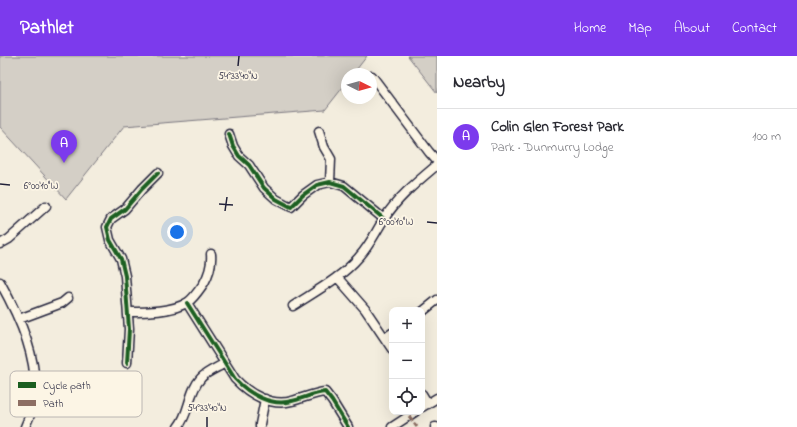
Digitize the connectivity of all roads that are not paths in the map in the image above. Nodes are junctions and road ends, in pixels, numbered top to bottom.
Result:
1 (377, 83) edge
2 (319, 131) dead end
3 (229, 134) dead end
4 (437, 160) edge
5 (437, 165) edge
6 (158, 173) dead end
7 (330, 182) junction
8 (46, 206) dead end
9 (384, 218) junction
10 (0, 244) edge
11 (210, 254) dead end
12 (337, 277) junction
13 (0, 282) edge
14 (68, 298) dead end
15 (437, 300) edge
16 (187, 303) junction
17 (293, 306) dead end
18 (425, 310) edge
19 (128, 312) junction
20 (19, 319) junction
21 (388, 336) edge
22 (127, 363) dead end
23 (225, 363) junction
24 (34, 371) edge
25 (437, 398) edge
26 (265, 399) junction
27 (425, 406) edge
28 (410, 415) edge
29 (29, 417) edge
30 (25, 427) edge
31 (178, 427) edge
32 (260, 427) edge
33 (348, 427) edge
34 (392, 427) edge

1 - 4 street
2 - 7 street
3 - 7 street
5 - 9 street
6 - 19 street
7 - 9 street
8 - 10 street
9 - 12 street
11 - 16 street
12 - 17 street
12 - 21 street
13 - 20 street
14 - 20 street
15 - 18 street
16 - 19 street
16 - 23 street
19 - 22 street
20 - 24 street
23 - 26 street
23 - 31 street
25 - 27 street
26 - 32 street
26 - 33 street
28 - 34 street
29 - 30 street

